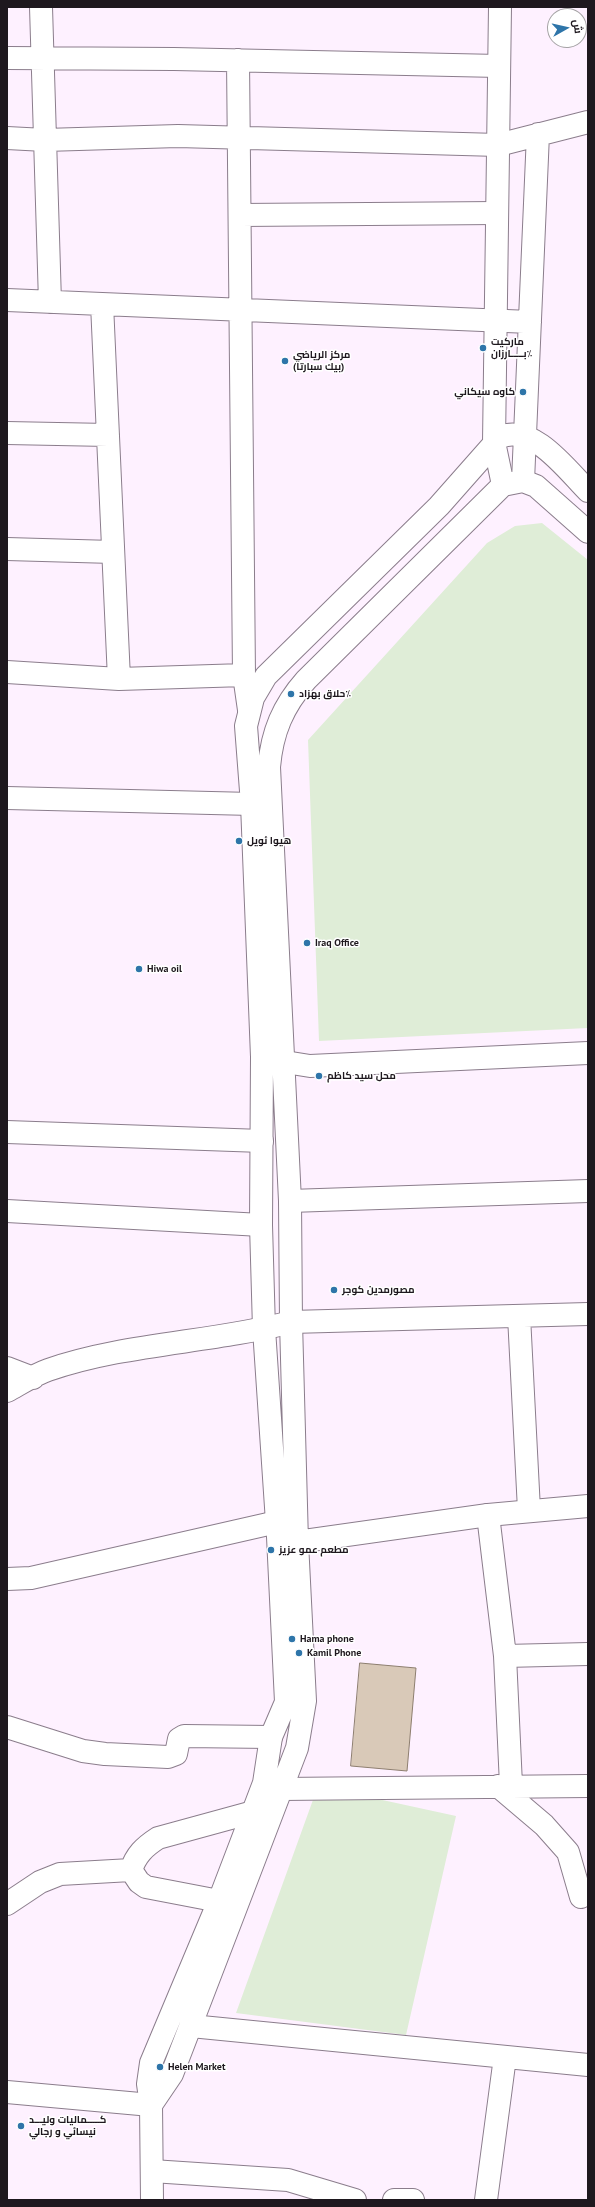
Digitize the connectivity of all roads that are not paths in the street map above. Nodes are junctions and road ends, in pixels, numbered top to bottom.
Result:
1 (41, 7) edge
2 (500, 7) edge
3 (7, 58) edge
4 (43, 59) junction
5 (238, 60) junction
6 (499, 66) junction
7 (588, 122) edge
8 (538, 134) junction
9 (7, 138) edge
10 (239, 138) junction
11 (45, 140) junction
12 (498, 145) junction
13 (497, 213) junction
14 (240, 215) junction
15 (7, 300) edge
16 (50, 302) junction
17 (102, 304) junction
18 (241, 309) junction
19 (496, 320) junction
20 (530, 322) junction
21 (7, 433) edge
22 (108, 435) junction
23 (525, 435) junction
24 (494, 442) junction
25 (512, 483) junction
26 (588, 491) edge
27 (588, 532) edge
28 (7, 549) edge
29 (113, 552) junction
30 (7, 672) edge
31 (244, 675) junction
32 (119, 679) junction
33 (248, 710) junction
34 (7, 798) edge
35 (252, 804) junction
36 (588, 1053) edge
37 (285, 1062) junction
38 (7, 1132) edge
39 (262, 1141) junction
40 (588, 1191) edge
41 (290, 1201) junction
42 (7, 1211) edge
43 (261, 1225) junction
44 (588, 1314) edge
45 (519, 1316) junction
46 (291, 1322) junction
47 (264, 1329) junction
48 (7, 1368) edge
49 (33, 1378) junction
50 (7, 1391) edge
51 (588, 1506) edge
52 (529, 1510) junction
53 (488, 1515) junction
54 (277, 1522) junction
55 (297, 1542) junction
56 (7, 1579) edge
57 (588, 1654) edge
58 (505, 1656) junction
59 (7, 1727) edge
60 (271, 1738) junction
61 (504, 1785) junction
62 (588, 1786) edge
63 (281, 1789) junction
64 (253, 1812) junction
65 (131, 1870) junction
66 (581, 1897) dead end
67 (219, 1901) junction
68 (7, 1904) edge
69 (191, 2026) junction
70 (505, 2057) junction
71 (588, 2065) edge
72 (7, 2092) edge
73 (151, 2106) junction
74 (152, 2171) junction
75 (152, 2200) edge
76 (355, 2200) edge
77 (394, 2200) edge
78 (413, 2200) edge
79 (486, 2200) edge

1 - 4 street
2 - 6 street
3 - 4 street
4 - 5 street
4 - 11 street
5 - 6 street
5 - 10 street
6 - 12 street
7 - 8 street
8 - 12 street
8 - 20 street
9 - 11 street
10 - 11 street
10 - 12 street
10 - 14 street
11 - 16 street
12 - 13 street
13 - 14 street
13 - 19 street
14 - 18 street
15 - 16 street
16 - 17 street
17 - 18 street
17 - 22 street
18 - 19 street
18 - 31 street
19 - 20 street
19 - 24 street
20 - 23 street
21 - 22 street
22 - 29 street
23 - 24 street
23 - 25 street
23 - 26 street
24 - 25 street
24 - 33 street
25 - 27 street
25 - 37 street
28 - 29 street
29 - 32 street
30 - 32 street
31 - 32 street
31 - 33 street
33 - 35 street
34 - 35 street
35 - 39 street
36 - 37 street
37 - 41 street
38 - 39 street
39 - 43 street
40 - 41 street
41 - 46 street
42 - 43 street
43 - 47 street
44 - 45 street
45 - 46 street
45 - 52 street
46 - 47 street
46 - 55 street
47 - 49 street
47 - 54 street
48 - 49 street
49 - 50 street
51 - 52 street
52 - 53 street
53 - 55 street
53 - 58 street
54 - 56 street
54 - 60 street
55 - 63 street
57 - 58 street
58 - 61 street
59 - 60 street
60 - 64 street
61 - 62 street
61 - 63 street
61 - 66 street
63 - 69 street
64 - 65 street
64 - 67 street
65 - 67 street
65 - 68 street
67 - 73 street
69 - 70 street
69 - 73 street
70 - 71 street
70 - 79 street
72 - 73 street
73 - 74 street
74 - 75 street
74 - 76 street
77 - 78 street

